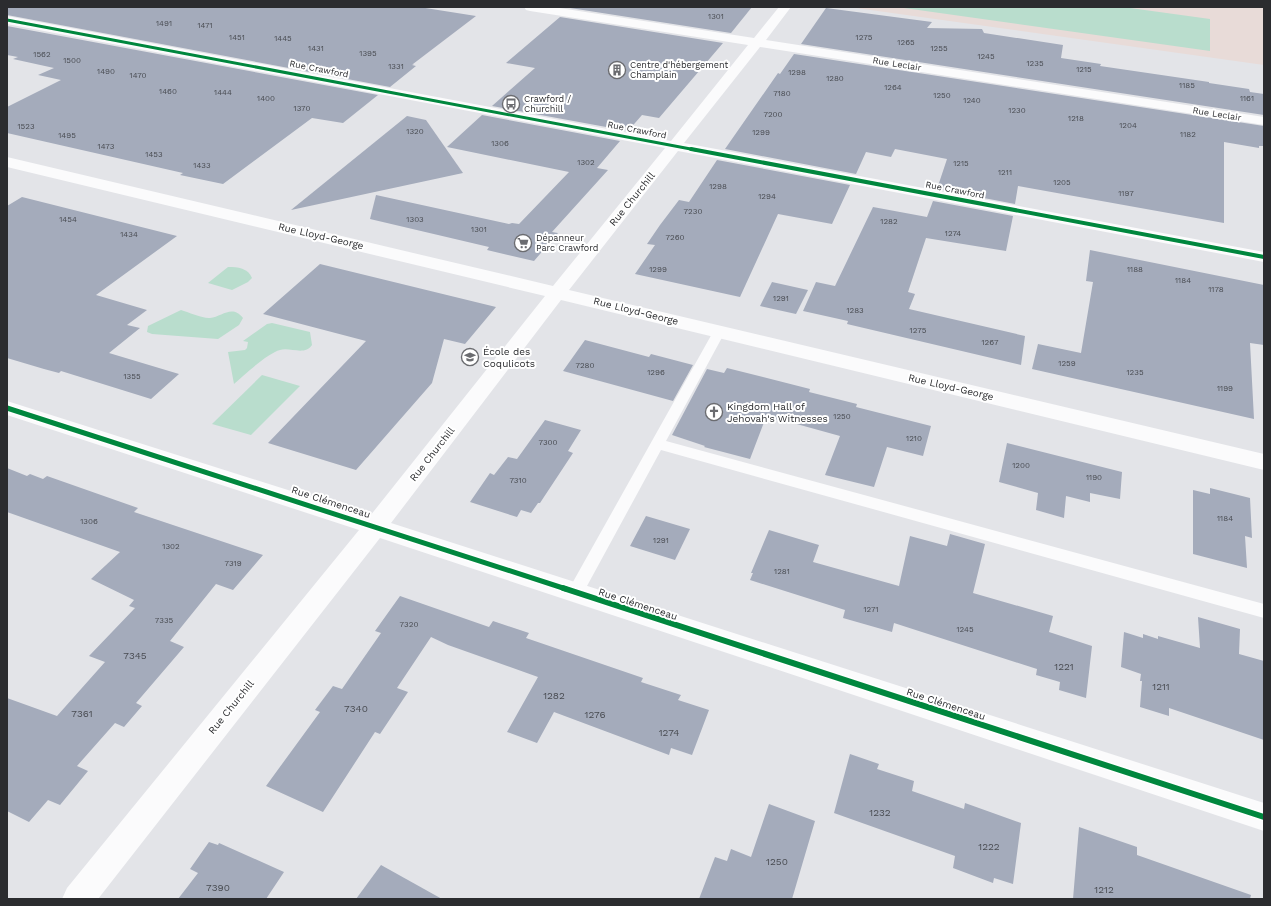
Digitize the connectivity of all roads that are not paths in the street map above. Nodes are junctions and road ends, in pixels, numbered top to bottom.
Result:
1 (530, 7) edge
2 (785, 7) edge
3 (7, 20) edge
4 (757, 42) junction
5 (1264, 121) edge
6 (676, 145) junction
7 (7, 162) edge
8 (1264, 256) edge
9 (558, 293) junction
10 (719, 332) junction
11 (7, 408) edge
12 (658, 444) junction
13 (1264, 462) edge
14 (376, 526) junction
15 (575, 593) junction
16 (1264, 611) edge
17 (1264, 818) edge
18 (78, 899) edge

1 - 4 street, Rue Leclair
2 - 4 street, Rue Churchill
3 - 6 street, Rue Crawford
4 - 5 street, Rue Leclair
4 - 6 street, Rue Churchill
6 - 8 street, Rue Crawford
6 - 9 street, Rue Churchill
7 - 9 street, Rue Lloyd-George
9 - 10 street, Rue Lloyd-George
9 - 14 street, Rue Churchill
10 - 12 lane
10 - 13 street, Rue Lloyd-George
11 - 14 street, Rue Clémenceau
12 - 15 lane
12 - 16 lane
14 - 15 street, Rue Clémenceau
14 - 18 street, Rue Churchill
15 - 17 street, Rue Clémenceau

